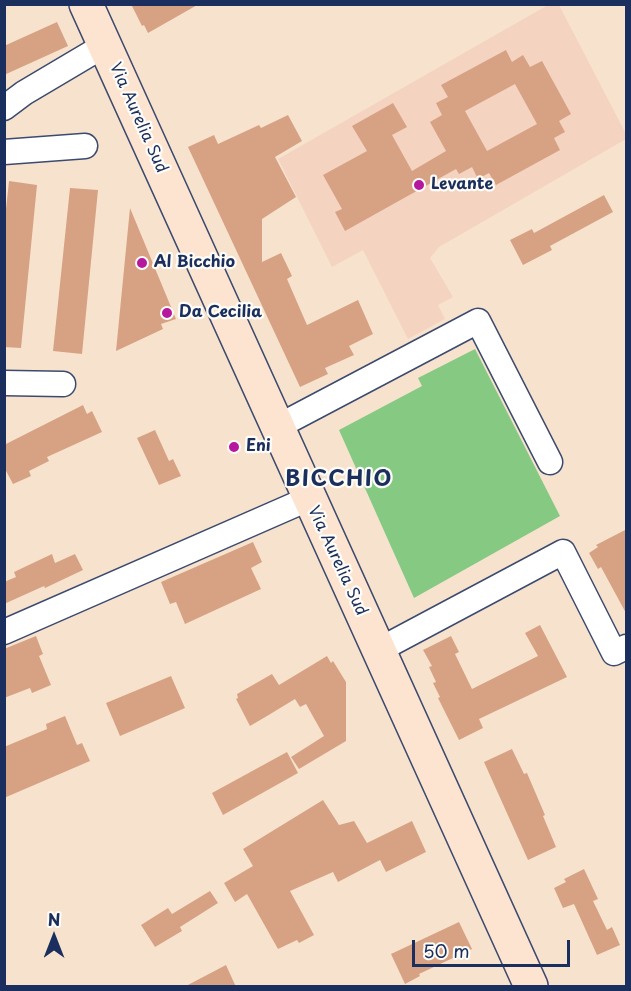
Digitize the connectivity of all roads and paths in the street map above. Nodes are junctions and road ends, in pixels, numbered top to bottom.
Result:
1 (86, 4) edge
2 (105, 45) junction
3 (4, 108) edge
4 (85, 146) dead end
5 (4, 152) edge
6 (4, 383) edge
7 (63, 384) dead end
8 (277, 427) junction
9 (550, 462) dead end
10 (308, 499) junction
11 (4, 632) edge
12 (627, 646) edge
13 (379, 650) junction
14 (531, 987) edge

1 - 2 main road, Via Aurelia Sud
2 - 3 street
2 - 8 main road, Via Aurelia Sud
4 - 5 street
6 - 7 street
8 - 9 street
8 - 10 main road, Via Aurelia Sud
10 - 11 street
10 - 13 main road, Via Aurelia Sud
12 - 13 street
13 - 14 main road, Via Aurelia Sud

